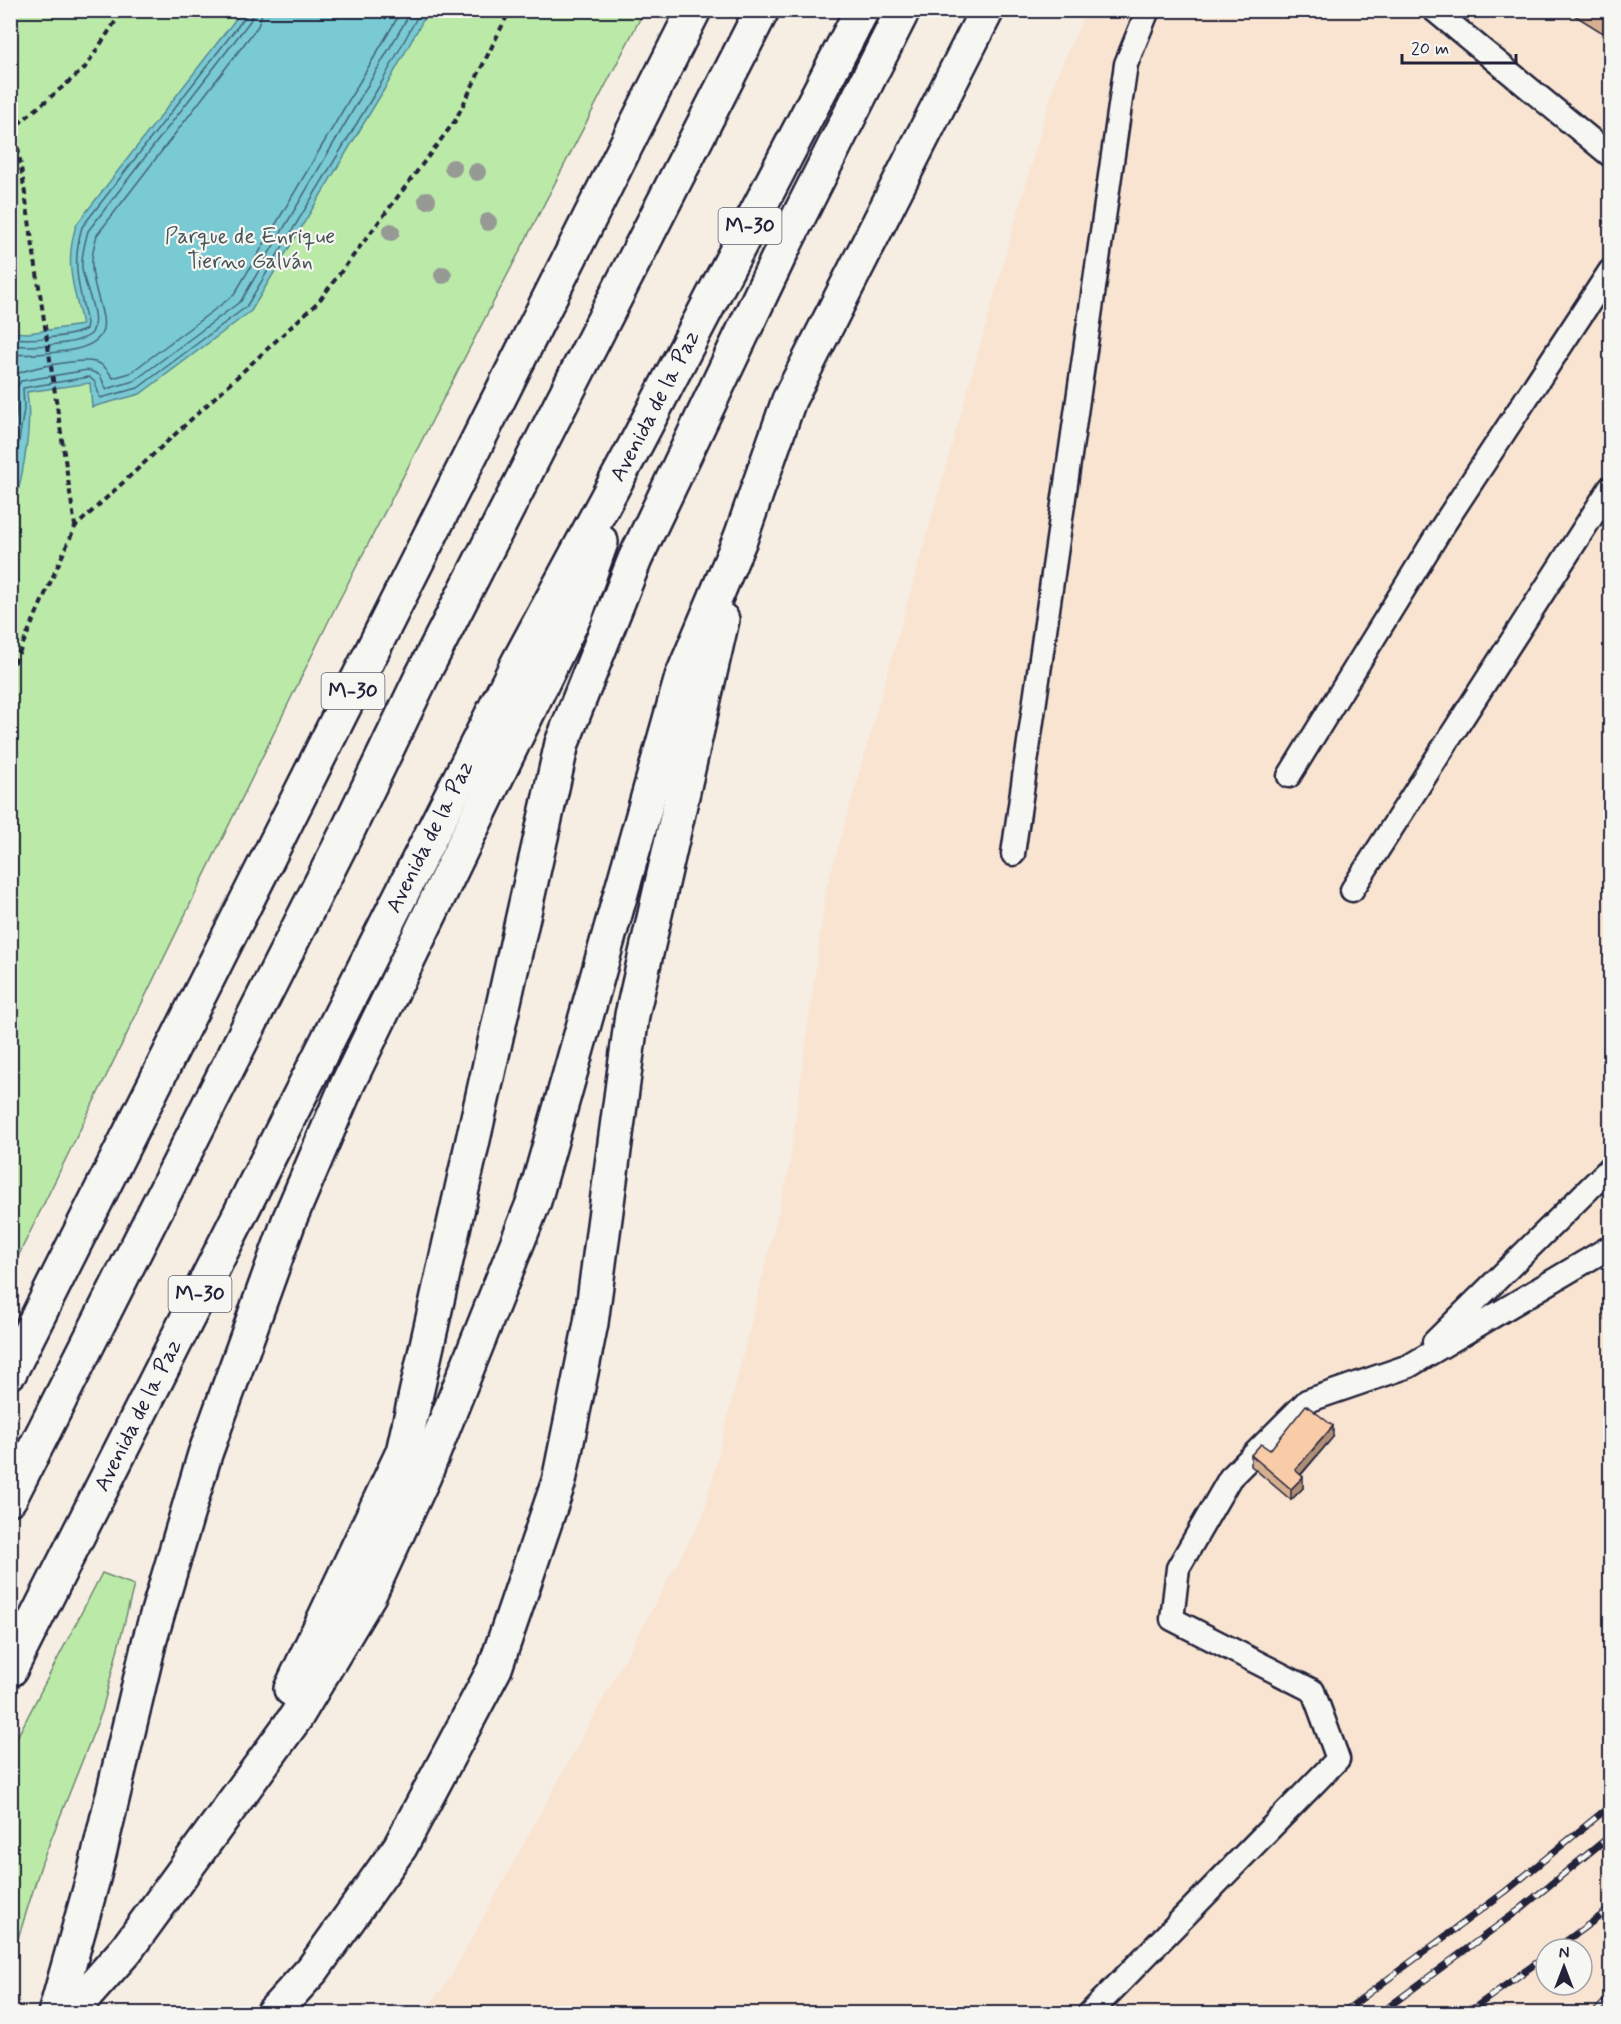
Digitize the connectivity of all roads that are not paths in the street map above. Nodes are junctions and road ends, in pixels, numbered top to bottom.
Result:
1 (694, 10) edge
2 (762, 10) edge
3 (862, 10) edge
4 (903, 10) edge
5 (987, 10) edge
6 (1148, 10) edge
7 (1434, 10) edge
8 (1611, 155) edge
9 (1611, 271) edge
10 (637, 442) junction
11 (1611, 488) edge
12 (741, 537) junction
13 (1289, 776) dead end
14 (1012, 854) dead end
15 (1352, 890) dead end
16 (1611, 1168) edge
17 (1611, 1247) edge
18 (1409, 1366) junction
19 (10, 1372) edge
20 (10, 1498) edge
21 (10, 1670) edge
22 (243, 1789) junction
23 (55, 2013) edge
24 (69, 2013) edge
25 (272, 2013) edge
26 (1089, 2013) edge

1 - 19 highway, M-30
2 - 20 highway
3 - 10 highway, Avenida de la Paz / M-30
4 - 22 highway
5 - 12 highway
6 - 14 lane
7 - 8 lane
9 - 13 lane
10 - 21 highway, Avenida de la Paz / M-30
10 - 23 highway
11 - 15 lane
12 - 22 highway
12 - 25 highway
16 - 18 lane
17 - 18 lane
18 - 26 lane
22 - 24 highway

